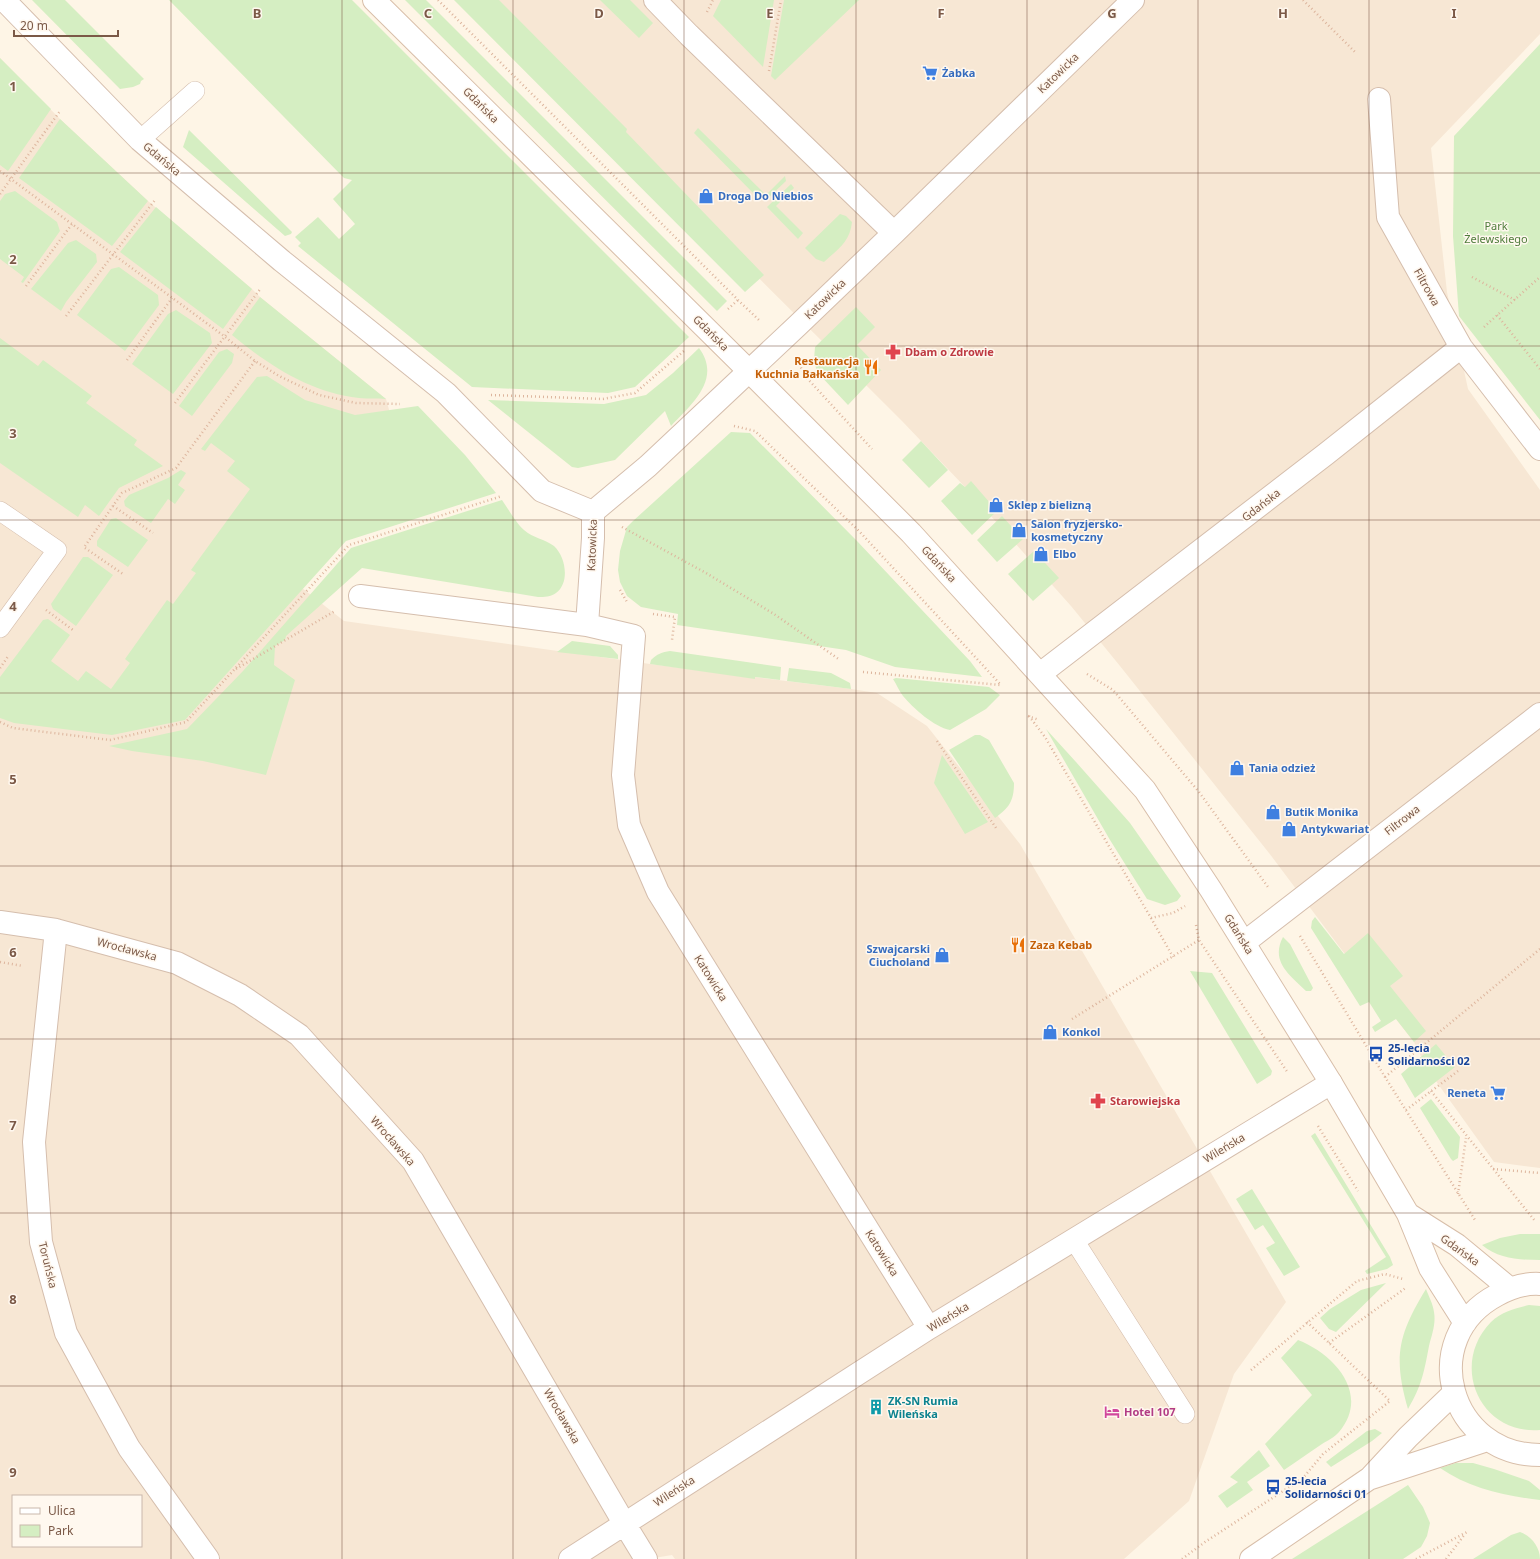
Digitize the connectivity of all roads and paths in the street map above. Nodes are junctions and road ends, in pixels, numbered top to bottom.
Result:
1 (4, 0) edge
2 (374, 0) edge
3 (438, 0) edge
4 (655, 0) edge
5 (781, 0) edge
6 (1133, 0) edge
7 (1302, 0) edge
8 (1356, 53) dead end
9 (769, 72) dead end
10 (195, 91) dead end
11 (1379, 99) dead end
12 (60, 111) dead end
13 (140, 140) junction
14 (0, 171) edge
15 (11, 179) junction
16 (0, 194) edge
17 (155, 200) dead end
18 (72, 224) junction
19 (894, 233) junction
20 (113, 254) junction
21 (1472, 277) dead end
22 (1540, 277) edge
23 (26, 286) dead end
24 (261, 288) dead end
25 (172, 298) junction
26 (738, 300) junction
27 (1514, 300) junction
28 (1497, 315) junction
29 (66, 316) dead end
30 (764, 324) dead end
31 (707, 329) junction
32 (224, 336) junction
33 (1460, 347) junction
34 (127, 360) dead end
35 (255, 361) junction
36 (1540, 369) edge
37 (749, 371) junction
38 (486, 395) dead end
39 (175, 403) dead end
40 (400, 404) dead end
41 (730, 425) dead end
42 (1540, 449) edge
43 (113, 506) junction
44 (0, 511) edge
45 (593, 512) junction
46 (618, 525) dead end
47 (153, 533) dead end
48 (84, 548) junction
49 (80, 554) dead end
50 (123, 574) dead end
51 (619, 588) dead end
52 (360, 596) joint
53 (631, 605) dead end
54 (42, 608) dead end
55 (649, 613) dead end
56 (587, 625) junction
57 (0, 628) edge
58 (73, 630) dead end
59 (672, 640) dead end
60 (13, 650) dead end
61 (840, 660) dead end
62 (0, 668) edge
63 (234, 670) dead end
64 (1082, 671) dead end
65 (864, 672) dead end
66 (1040, 674) junction
67 (1540, 714) edge
68 (1028, 716) dead end
69 (0, 722) edge
70 (186, 722) dead end
71 (937, 741) dead end
72 (996, 828) dead end
73 (1270, 891) dead end
74 (1191, 903) dead end
75 (1151, 918) junction
76 (1194, 918) dead end
77 (0, 922) edge
78 (56, 930) junction
79 (1299, 936) dead end
80 (1199, 940) junction
81 (1245, 942) junction
82 (1540, 949) edge
83 (1173, 957) junction
84 (1072, 1019) dead end
85 (1458, 1071) dead end
86 (1288, 1075) dead end
87 (1385, 1078) junction
88 (1331, 1083) junction
89 (1431, 1091) junction
90 (1406, 1110) junction
91 (1466, 1137) junction
92 (1492, 1169) junction
93 (1540, 1174) edge
94 (1458, 1194) junction
95 (1408, 1214) junction
96 (1475, 1220) dead end
97 (1535, 1221) dead end
98 (1074, 1240) junction
99 (1406, 1280) dead end
100 (1413, 1282) dead end
101 (1540, 1284) edge
102 (1509, 1288) junction
103 (1307, 1322) junction
104 (1465, 1323) junction
105 (929, 1328) junction
106 (1329, 1343) junction
107 (1251, 1370) dead end
108 (1454, 1393) junction
109 (1185, 1414) dead end
110 (1487, 1440) junction
111 (1540, 1455) edge
112 (1370, 1478) junction
113 (624, 1523) junction
114 (208, 1559) edge
115 (570, 1559) edge
116 (646, 1559) edge
117 (1182, 1559) edge
118 (1251, 1559) edge
119 (1416, 1559) edge
120 (1446, 1559) edge

1 - 13 street, Gdańska
2 - 31 street, Gdańska
3 - 26 path
4 - 19 street
5 - 9 path
6 - 19 street, Katowicka
7 - 8 path
10 - 13 lane
11 - 33 street, Filtrowa
12 - 15 path
13 - 45 street, Gdańska
14 - 15 path
15 - 16 path
15 - 18 path
17 - 20 path
18 - 20 path
18 - 23 path
19 - 37 street, Katowicka
20 - 25 path
20 - 29 path
21 - 27 path
22 - 27 path
24 - 32 path
25 - 32 path
25 - 34 path
26 - 30 path
26 - 31 path
27 - 28 path
28 - 33 path
28 - 36 path
31 - 37 street, Gdańska
31 - 38 path
32 - 35 path
32 - 39 path
33 - 42 street, Filtrowa
33 - 66 street, Gdańska
35 - 40 path
35 - 43 path
37 - 45 street, Katowicka
37 - 66 street, Gdańska
41 - 65 path
43 - 47 path
43 - 48 path
44 - 57 lane
45 - 56 street, Katowicka
46 - 61 path
48 - 49 path
48 - 50 path
51 - 53 path
52 - 56 street, Katowicka
52 - 63 path
54 - 58 path
55 - 59 path
56 - 105 street, Katowicka
60 - 62 path
64 - 73 path
66 - 81 street, Gdańska
67 - 81 street, Filtrowa
68 - 75 path
69 - 70 path
71 - 72 path
74 - 75 path
75 - 83 path
76 - 80 path
77 - 78 street, Wrocławska
78 - 113 street, Wrocławska
78 - 114 street, Toruńska
79 - 87 path
80 - 83 path
80 - 86 path
81 - 88 street, Gdańska
82 - 87 path
83 - 84 path
85 - 89 path
87 - 90 path
88 - 95 street, Gdańska
88 - 98 street, Wileńska
89 - 90 path
89 - 91 path
90 - 94 path
91 - 92 path
91 - 94 path
92 - 93 path
92 - 97 path
94 - 96 path
95 - 102 street, Gdańska
95 - 104 street, Gdańska
98 - 105 street, Wileńska
98 - 109 lane
99 - 103 path
100 - 106 path
101 - 102 street
102 - 104 street
103 - 106 path
103 - 107 path
104 - 108 street
105 - 113 street, Wileńska
106 - 117 path
108 - 110 street
108 - 112 street
110 - 111 street
110 - 112 street
112 - 118 street
113 - 115 street, Wileńska
113 - 116 street, Wrocławska
119 - 120 path

